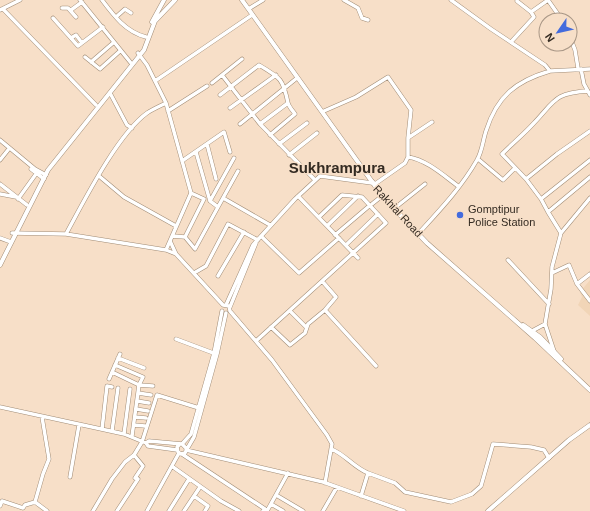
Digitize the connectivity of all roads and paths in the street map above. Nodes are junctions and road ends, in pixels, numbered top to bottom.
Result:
1 (102, 0) edge
2 (164, 0) edge
3 (174, 0) edge
4 (243, 0) edge
5 (263, 0) edge
6 (344, 0) edge
7 (451, 0) edge
8 (548, 0) edge
9 (17, 1) edge
10 (81, 1) edge
11 (517, 1) dead end
12 (62, 8) dead end
13 (250, 8) junction
14 (1, 10) edge
15 (71, 10) junction
16 (161, 11) junction
17 (531, 12) junction
18 (556, 12) edge
19 (131, 14) dead end
20 (252, 15) junction
21 (76, 17) dead end
22 (116, 17) junction
23 (53, 18) dead end
24 (154, 20) junction
25 (368, 20) dead end
26 (103, 27) junction
27 (146, 37) junction
28 (71, 38) junction
29 (511, 42) junction
30 (82, 43) junction
31 (113, 43) junction
32 (120, 51) junction
33 (575, 52) edge
34 (139, 54) junction
35 (85, 57) dead end
36 (242, 59) dead end
37 (91, 62) junction
38 (131, 63) junction
39 (579, 68) junction
40 (590, 69) edge
41 (550, 71) junction
42 (222, 75) junction
43 (276, 75) junction
44 (297, 78) junction
45 (155, 81) junction
46 (212, 83) dead end
47 (207, 86) dead end
48 (231, 86) junction
49 (286, 88) junction
50 (588, 91) junction
51 (110, 93) junction
52 (220, 95) dead end
53 (590, 96) edge
54 (242, 100) junction
55 (288, 103) junction
56 (166, 104) junction
57 (96, 105) junction
58 (230, 108) dead end
59 (324, 110) junction
60 (168, 111) junction
61 (253, 113) junction
62 (432, 122) dead end
63 (307, 123) dead end
64 (240, 124) dead end
65 (260, 124) junction
66 (132, 128) junction
67 (590, 131) edge
68 (317, 133) dead end
69 (270, 135) junction
70 (408, 138) junction
71 (0, 140) edge
72 (0, 143) edge
73 (207, 144) junction
74 (279, 144) junction
75 (8, 150) junction
76 (196, 152) junction
77 (230, 152) dead end
78 (289, 155) junction
79 (408, 157) junction
80 (234, 158) dead end
81 (478, 159) junction
82 (0, 160) edge
83 (22, 160) junction
84 (590, 160) edge
85 (182, 161) junction
86 (515, 168) junction
87 (238, 171) dead end
88 (36, 174) junction
89 (44, 176) junction
90 (99, 176) junction
91 (590, 177) edge
92 (216, 179) dead end
93 (526, 179) junction
94 (315, 180) junction
95 (373, 183) junction
96 (0, 184) edge
97 (425, 184) dead end
98 (458, 186) junction
99 (191, 193) junction
100 (0, 194) edge
101 (298, 196) junction
102 (358, 196) junction
103 (382, 196) junction
104 (17, 198) junction
105 (223, 198) junction
106 (541, 198) junction
107 (590, 198) edge
108 (204, 199) junction
109 (210, 201) junction
110 (372, 204) dead end
111 (27, 205) junction
112 (218, 207) junction
113 (368, 207) dead end
114 (396, 208) junction
115 (548, 212) junction
116 (378, 214) junction
117 (319, 216) junction
118 (270, 225) junction
119 (176, 226) junction
120 (327, 226) junction
121 (244, 232) junction
122 (14, 233) junction
123 (419, 233) junction
124 (561, 233) junction
125 (66, 234) junction
126 (336, 235) junction
127 (172, 236) junction
128 (261, 236) junction
129 (185, 237) junction
130 (0, 238) edge
131 (339, 238) junction
132 (10, 241) junction
133 (170, 241) junction
134 (257, 242) junction
135 (346, 245) junction
136 (166, 250) junction
137 (353, 253) junction
138 (176, 254) junction
139 (0, 258) edge
140 (358, 258) dead end
141 (508, 260) dead end
142 (0, 265) edge
143 (194, 273) junction
144 (552, 273) junction
145 (590, 274) edge
146 (218, 276) dead end
147 (322, 281) junction
148 (577, 284) junction
149 (590, 301) edge
150 (549, 304) junction
151 (227, 307) junction
152 (290, 310) junction
153 (325, 310) junction
154 (224, 312) junction
155 (545, 324) junction
156 (271, 327) junction
157 (306, 327) junction
158 (532, 331) junction
159 (176, 339) dead end
160 (256, 341) junction
161 (554, 352) junction
162 (216, 353) junction
163 (120, 354) dead end
164 (118, 358) junction
165 (133, 364) junction
166 (115, 365) junction
167 (376, 366) dead end
168 (144, 368) dead end
169 (130, 371) junction
170 (112, 372) junction
171 (109, 379) dead end
172 (126, 379) junction
173 (139, 384) junction
174 (153, 386) dead end
175 (112, 387) dead end
176 (118, 388) dead end
177 (130, 389) dead end
178 (590, 389) edge
179 (138, 394) junction
180 (151, 395) dead end
181 (137, 401) junction
182 (149, 403) dead end
183 (0, 407) edge
184 (199, 408) junction
185 (136, 409) junction
186 (148, 410) dead end
187 (42, 417) junction
188 (135, 418) junction
189 (146, 418) dead end
190 (79, 425) junction
191 (134, 425) junction
192 (590, 425) edge
193 (145, 426) dead end
194 (102, 430) junction
195 (112, 432) junction
196 (124, 434) junction
197 (132, 436) junction
198 (144, 442) junction
199 (181, 445) junction
200 (186, 449) junction
201 (331, 449) junction
202 (180, 452) junction
203 (134, 455) junction
204 (549, 458) junction
205 (173, 467) junction
206 (288, 473) junction
207 (368, 473) junction
208 (70, 477) dead end
209 (189, 479) junction
210 (325, 483) junction
211 (200, 486) junction
212 (337, 487) junction
213 (276, 495) junction
214 (194, 496) junction
215 (361, 496) junction
216 (35, 502) junction
217 (271, 504) junction
218 (0, 506) edge
219 (266, 510) edge
220 (47, 511) edge
221 (93, 511) edge
222 (116, 511) edge
223 (147, 511) edge
224 (169, 511) edge
225 (184, 511) edge
226 (205, 511) edge
227 (239, 511) edge
228 (283, 511) edge
229 (303, 511) edge
230 (323, 511) edge
231 (404, 511) edge
232 (488, 511) edge

1 - 22 street
2 - 16 main road
3 - 16 main road
4 - 13 main road, Rakhial Road
4 - 20 main road, Rakhial Road
5 - 13 street
6 - 25 street
7 - 29 street
8 - 17 street
8 - 18 street
9 - 14 street
10 - 15 street
10 - 26 street
11 - 17 street
12 - 15 street
13 - 59 main road, Rakhial Road
14 - 57 street
15 - 21 street
16 - 24 main road
17 - 29 street
19 - 22 street
20 - 44 main road, Rakhial Road
20 - 45 street
22 - 27 street
23 - 28 street
24 - 27 main road
24 - 34 main road
26 - 30 street
26 - 31 street
27 - 34 main road
28 - 30 street
28 - 30 street
29 - 41 street
31 - 32 street
31 - 37 street
32 - 37 street
32 - 38 street
33 - 39 street
34 - 38 main road
34 - 45 street
34 - 51 main road
35 - 37 street
36 - 42 street
38 - 57 main road
39 - 40 street
39 - 41 street
39 - 50 street
41 - 81 street
42 - 46 street
42 - 48 street
43 - 48 street
43 - 49 street
43 - 54 street
44 - 49 street
44 - 95 main road, Rakhial Road
45 - 56 street
47 - 60 street
48 - 52 street
48 - 54 street
49 - 55 street
49 - 61 street
50 - 53 street
50 - 86 street
51 - 66 street
51 - 89 main road
54 - 58 street
54 - 61 street
55 - 65 street
55 - 69 street
56 - 60 street
56 - 66 street
57 - 89 main road
59 - 70 street
59 - 95 main road, Rakhial Road
60 - 85 street
61 - 64 street
61 - 65 street
62 - 70 street
63 - 74 street
65 - 69 street
66 - 90 street
67 - 93 street
68 - 78 street
69 - 74 street
70 - 79 street
71 - 83 street
72 - 75 street
73 - 76 street
73 - 77 street
73 - 92 street
74 - 78 street
75 - 82 street
75 - 83 street
76 - 85 street
76 - 109 street
78 - 94 street
79 - 95 street
79 - 98 street
80 - 109 street
81 - 86 street
81 - 98 street
83 - 88 street
83 - 89 street
84 - 106 street
85 - 99 street
86 - 93 street
87 - 105 street
88 - 89 street
88 - 104 street
89 - 111 main road
89 - 122 main road
90 - 119 street
90 - 125 street
91 - 115 street
93 - 106 street
94 - 95 street
94 - 101 street
95 - 103 main road, Rakhial Road
95 - 114 main road, Rakhial Road
96 - 104 street
97 - 114 street
98 - 123 street
99 - 108 street
99 - 119 street
100 - 104 street
101 - 117 street
101 - 118 street
102 - 116 street
102 - 117 street
102 - 120 street
103 - 110 street
103 - 123 main road, Rakhial Road
104 - 111 street
105 - 112 street
105 - 118 street
106 - 115 street
107 - 124 street
108 - 109 street
108 - 129 street
109 - 112 street
111 - 122 main road
112 - 129 street
113 - 126 street
114 - 123 main road, Rakhial Road
115 - 124 street
116 - 135 street
116 - 137 street
117 - 120 street
118 - 128 street
119 - 127 street
120 - 126 street
121 - 134 street
121 - 143 street
121 - 146 street
122 - 125 street
122 - 132 main road
123 - 158 main road, Rakhial Road
123 - 178 main road, Rakhial Road
124 - 144 street
125 - 136 street
126 - 131 street
127 - 129 street
127 - 133 street
128 - 131 street
128 - 134 street
130 - 132 street
131 - 135 street
132 - 139 main road
132 - 142 main road
133 - 136 street
133 - 138 street
134 - 151 street
135 - 137 street
136 - 138 street
137 - 140 street
137 - 147 street
138 - 143 street
141 - 150 street
143 - 151 street
144 - 148 street
144 - 150 street
145 - 148 street
147 - 152 street
147 - 153 street
148 - 149 street
150 - 155 street
151 - 154 street
151 - 154 street
151 - 160 street
152 - 156 street
152 - 157 street
153 - 157 street
153 - 167 street
154 - 162 street
155 - 158 street
155 - 161 street
156 - 157 street
156 - 160 street
158 - 161 main road, Rakhial Road
159 - 162 street
160 - 201 street
161 - 178 main road, Rakhial Road
162 - 184 street
162 - 200 street
163 - 164 street
164 - 165 street
164 - 166 street
165 - 168 street
165 - 169 street
166 - 169 street
166 - 170 street
169 - 172 street
169 - 173 street
170 - 171 street
170 - 172 street
172 - 173 street
173 - 174 street
173 - 179 street
175 - 194 street
176 - 195 street
177 - 196 street
179 - 180 street
179 - 181 street
181 - 182 street
181 - 185 street
183 - 187 street
184 - 198 street
184 - 199 street
185 - 186 street
185 - 188 street
187 - 190 street
187 - 216 street
188 - 189 street
188 - 191 street
190 - 194 street
190 - 208 street
191 - 193 street
191 - 197 street
192 - 204 main road
194 - 195 street
195 - 196 street
196 - 197 street
197 - 198 street
198 - 199 street
198 - 202 street
198 - 203 street
199 - 200 street
199 - 202 street
200 - 202 street
200 - 206 street
201 - 207 street
201 - 210 street
202 - 205 street
202 - 219 street
203 - 221 street
203 - 222 street
204 - 207 street
204 - 232 main road
205 - 209 street
205 - 223 street
206 - 210 street
206 - 213 street
207 - 215 street
209 - 211 street
209 - 224 street
210 - 212 street
211 - 214 street
211 - 227 street
212 - 215 street
212 - 230 street
213 - 217 street
213 - 229 street
214 - 225 street
214 - 226 street
215 - 231 street
216 - 218 street
216 - 220 street
217 - 219 street
217 - 228 street

